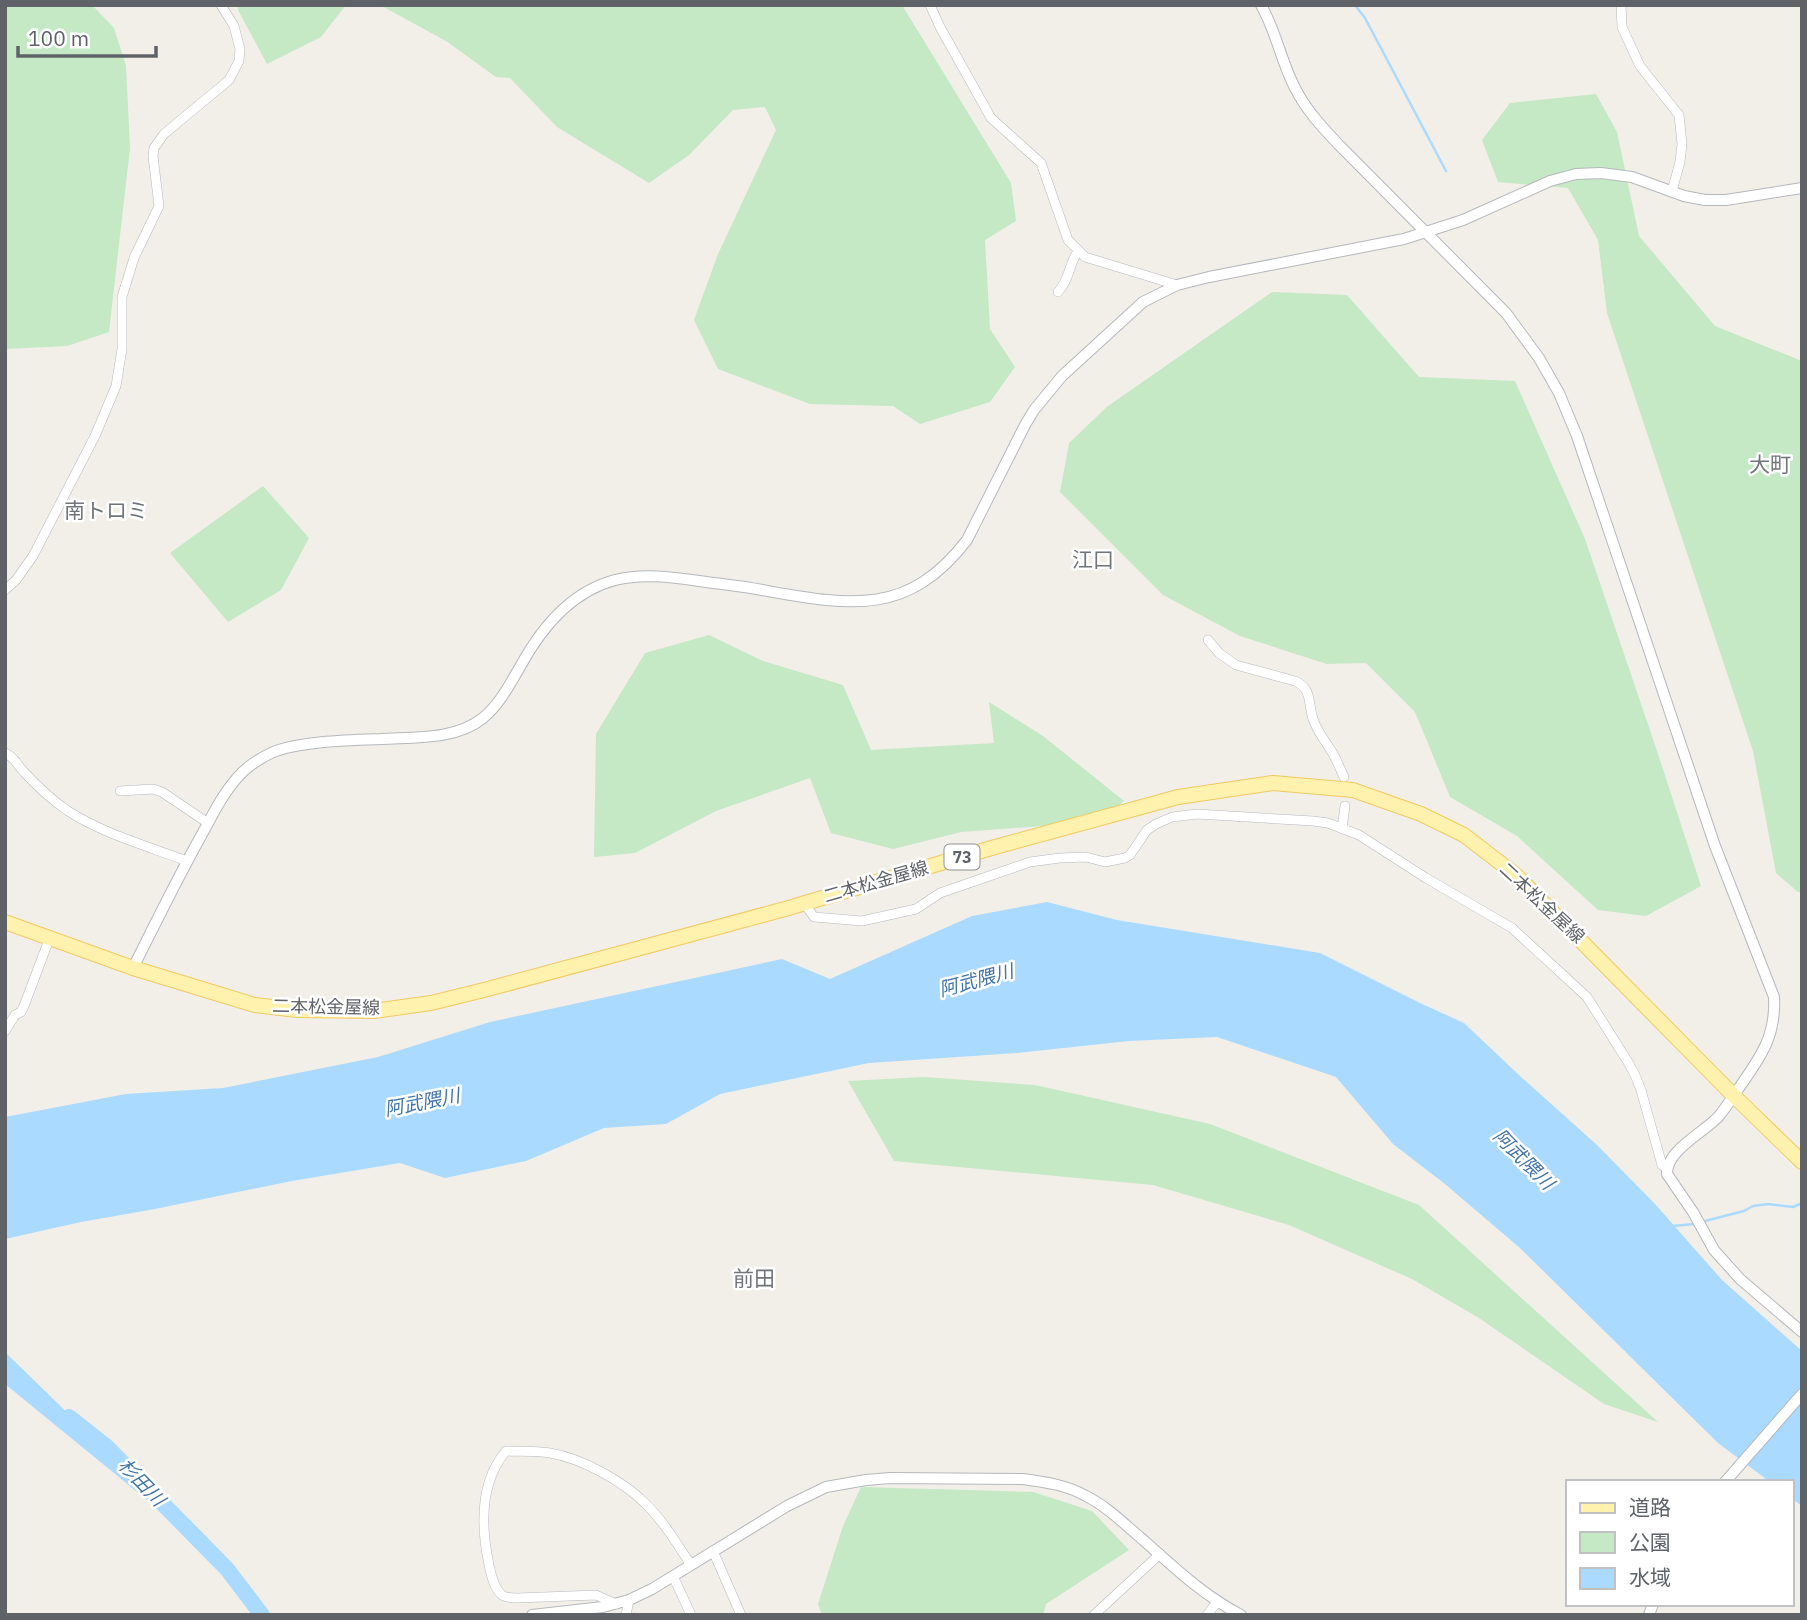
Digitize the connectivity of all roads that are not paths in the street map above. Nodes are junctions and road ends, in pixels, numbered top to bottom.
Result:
1 (221, 5) edge
2 (930, 5) edge
3 (1261, 5) edge
4 (1621, 5) edge
5 (1802, 188) edge
6 (1672, 191) junction
7 (1426, 232) junction
8 (1078, 251) junction
9 (1177, 285) junction
10 (1058, 292) dead end
11 (5, 590) edge
12 (1208, 640) dead end
13 (5, 753) edge
14 (1344, 777) dead end
15 (120, 791) dead end
16 (1345, 806) dead end
17 (208, 823) junction
18 (1342, 829) junction
19 (187, 861) junction
20 (804, 903) junction
21 (5, 922) edge
22 (50, 937) junction
23 (132, 968) junction
24 (5, 1031) edge
25 (1733, 1096) junction
26 (1802, 1162) edge
27 (1667, 1169) junction
28 (1802, 1332) edge
29 (1802, 1394) edge
30 (1727, 1480) edge
31 (713, 1551) junction
32 (1160, 1554) junction
33 (691, 1565) junction
34 (673, 1576) junction
35 (629, 1600) junction
36 (1217, 1602) junction
37 (616, 1604) junction
38 (532, 1615) edge
39 (626, 1615) edge
40 (691, 1615) edge
41 (741, 1615) edge
42 (1094, 1615) edge
43 (1207, 1615) edge
44 (1241, 1615) edge

1 - 11 street
2 - 8 street
3 - 7 street
4 - 6 street
5 - 6 street
6 - 7 street
7 - 9 street
7 - 25 street
8 - 9 street
8 - 10 street
9 - 17 street
12 - 14 street
13 - 19 street
15 - 17 street
16 - 18 street
17 - 19 street
18 - 20 street
18 - 27 street
19 - 23 street
20 - 23 main road, 二本松金屋線 / 73
20 - 25 main road, 二本松金屋線 / 73
21 - 22 main road, 二本松金屋線 / 73
22 - 23 main road, 二本松金屋線 / 73
22 - 24 street
25 - 26 main road, 二本松金屋線 / 73
25 - 27 street
27 - 28 street
29 - 30 street
31 - 32 street
31 - 33 street
31 - 41 street
32 - 36 street
32 - 42 street
33 - 34 street
33 - 37 street
34 - 35 street
34 - 40 street
35 - 37 street
35 - 39 street
36 - 43 street
36 - 44 street
37 - 38 street

